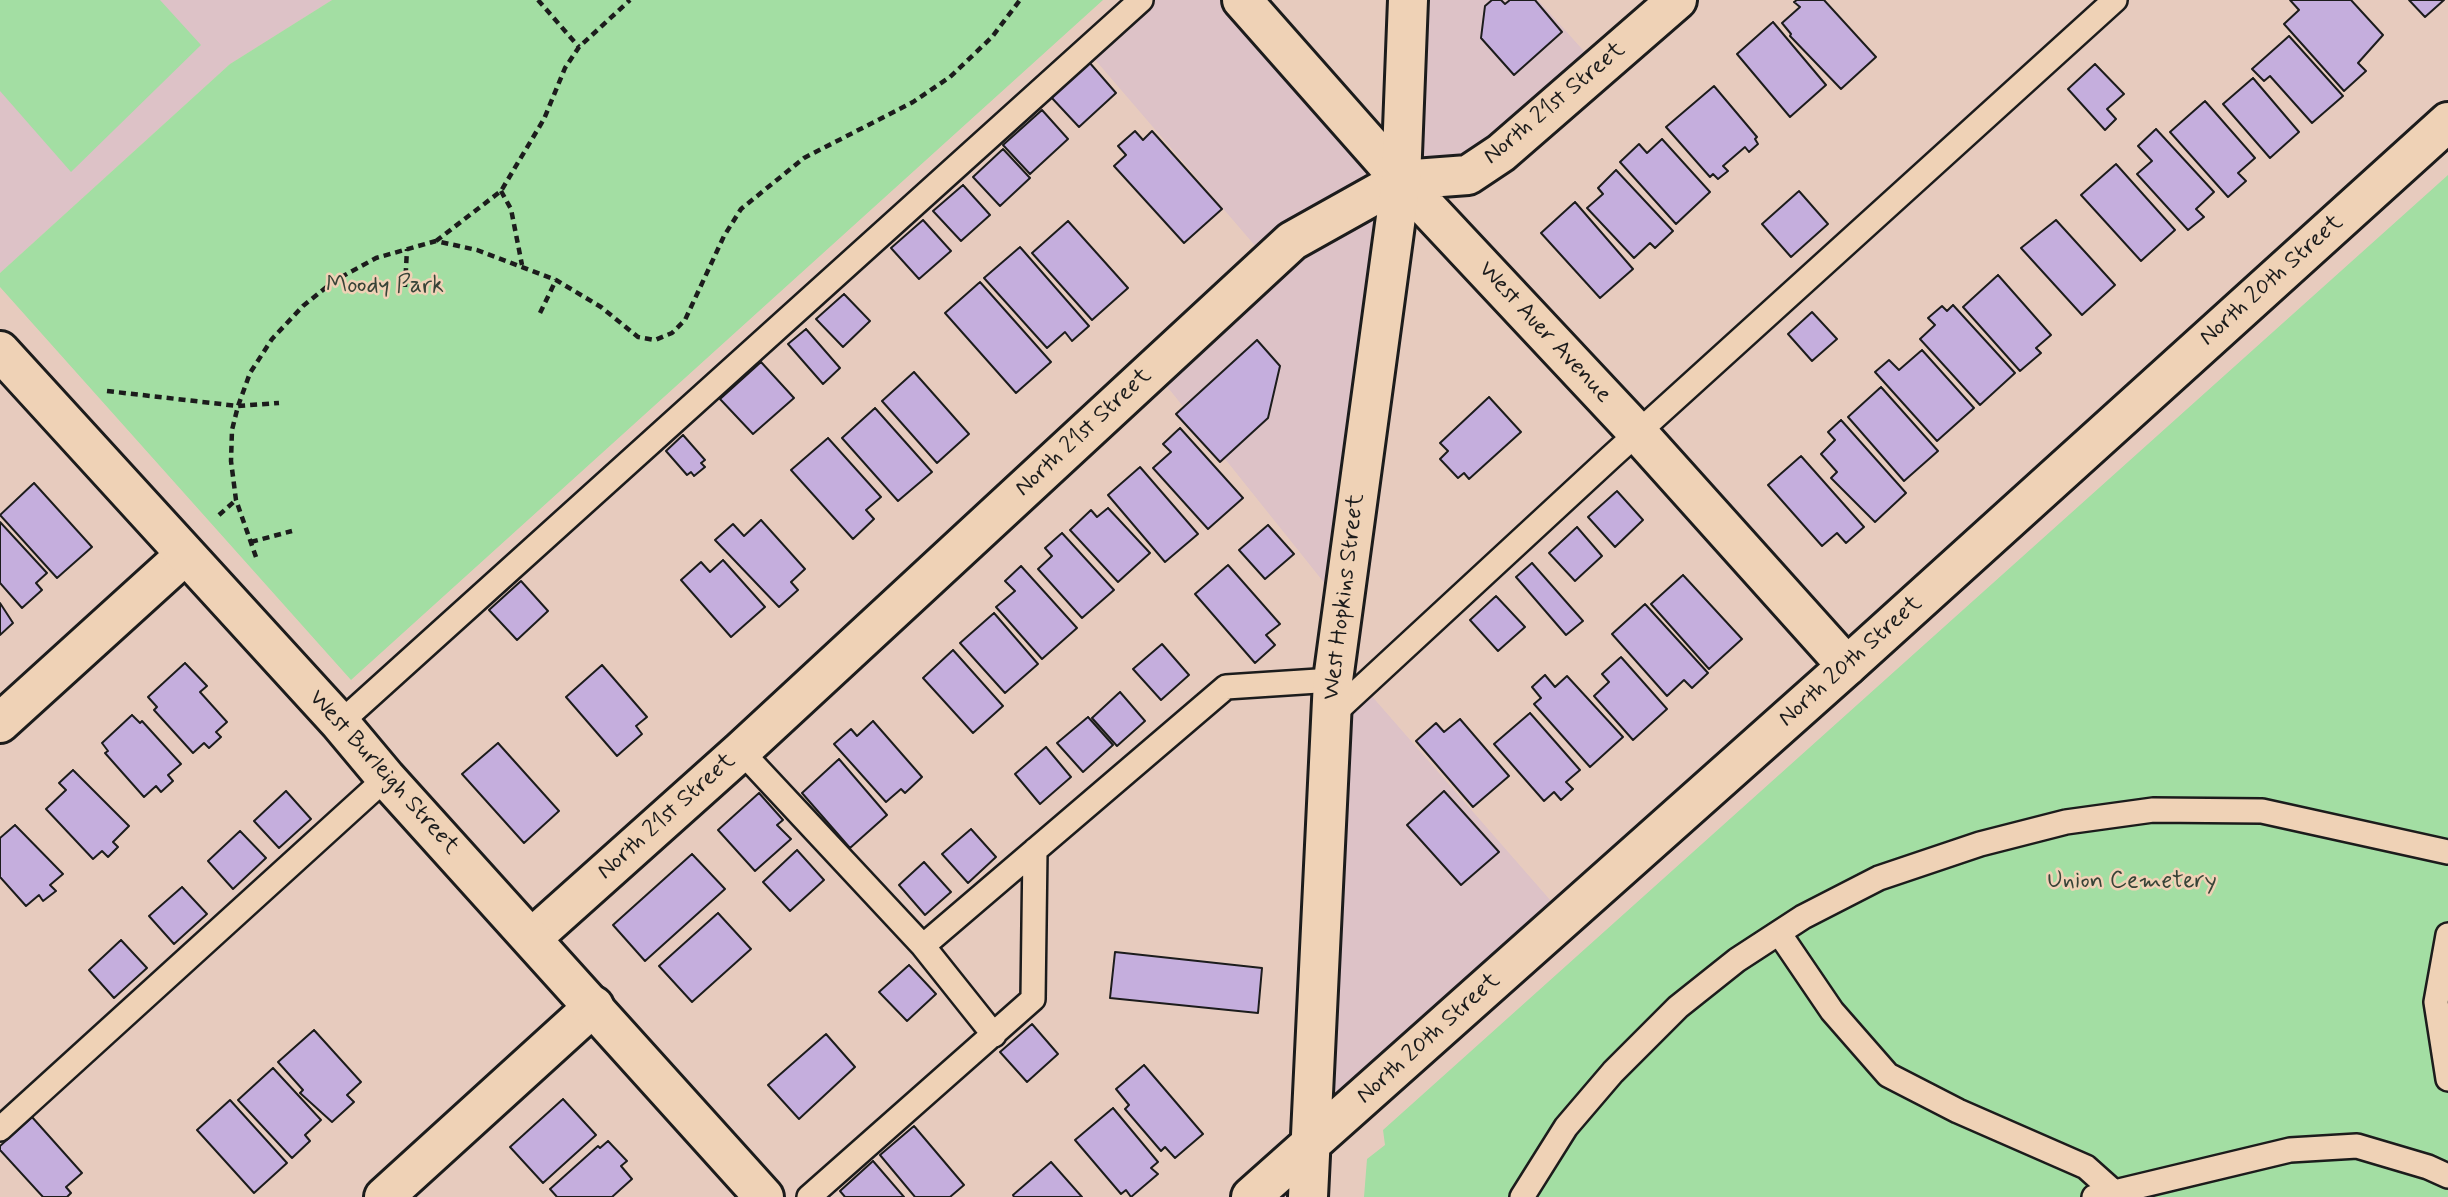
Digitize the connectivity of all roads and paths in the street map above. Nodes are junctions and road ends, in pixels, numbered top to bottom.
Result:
1 (538, 0) edge
2 (630, 0) edge
3 (1020, 0) edge
4 (1141, 0) edge
5 (1242, 0) edge
6 (1408, 0) edge
7 (1677, 0) edge
8 (2115, 0) edge
9 (579, 47) junction
10 (2448, 122) edge
11 (1401, 180) junction
12 (501, 191) junction
13 (436, 241) junction
14 (407, 249) junction
15 (522, 265) junction
16 (556, 280) junction
17 (405, 287) dead end
18 (540, 313) dead end
19 (0, 351) edge
20 (107, 390) dead end
21 (279, 403) dead end
22 (238, 406) junction
23 (1637, 432) junction
24 (236, 500) junction
25 (219, 515) dead end
26 (292, 531) dead end
27 (251, 542) junction
28 (185, 555) junction
29 (256, 556) dead end
30 (1847, 666) junction
31 (1332, 698) junction
32 (0, 723) edge
33 (340, 723) junction
34 (741, 751) junction
35 (386, 778) junction
36 (1035, 850) junction
37 (2448, 852) edge
38 (1779, 933) junction
39 (2448, 934) edge
40 (532, 938) junction
41 (923, 946) junction
42 (594, 1006) junction
43 (994, 1035) junction
44 (2448, 1079) edge
45 (0, 1129) edge
46 (1312, 1144) junction
47 (2448, 1176) edge
48 (2104, 1194) edge
49 (384, 1197) edge
50 (764, 1197) edge
51 (809, 1197) edge
52 (1251, 1197) edge
53 (1308, 1197) edge
54 (1522, 1197) edge

1 - 9 path
2 - 9 path
3 - 16 path
4 - 33 lane
5 - 11 main road, West Auer Avenue
6 - 11 main road, West Hopkins Street
7 - 11 main road, North 21st Street
8 - 23 lane
9 - 12 path
10 - 30 main road, North 20th Street
11 - 23 main road, West Auer Avenue
11 - 31 main road, West Hopkins Street
11 - 34 main road, North 21st Street
12 - 13 path
12 - 15 path
13 - 14 path
13 - 15 path
14 - 17 path
14 - 22 path
15 - 16 path
16 - 18 path
19 - 28 main road, West Burleigh Street
20 - 22 path
21 - 22 path
22 - 24 path
23 - 30 main road, West Auer Avenue
23 - 31 lane
24 - 25 path
24 - 27 path
26 - 27 path
27 - 29 path
28 - 32 main road
28 - 33 main road, West Burleigh Street
30 - 46 main road, North 20th Street
31 - 36 lane
31 - 46 main road, West Hopkins Street
33 - 35 main road, West Burleigh Street
34 - 40 main road, North 21st Street
34 - 41 lane
35 - 40 main road, West Burleigh Street
35 - 45 lane
36 - 41 lane
36 - 43 lane
37 - 38 lane
38 - 48 lane
38 - 54 lane
39 - 44 lane
40 - 42 main road, West Burleigh Street
41 - 43 lane
42 - 49 main road
42 - 50 main road, West Burleigh Street
43 - 51 lane
46 - 52 main road, North 20th Street
46 - 53 main road, West Hopkins Street
47 - 48 lane

